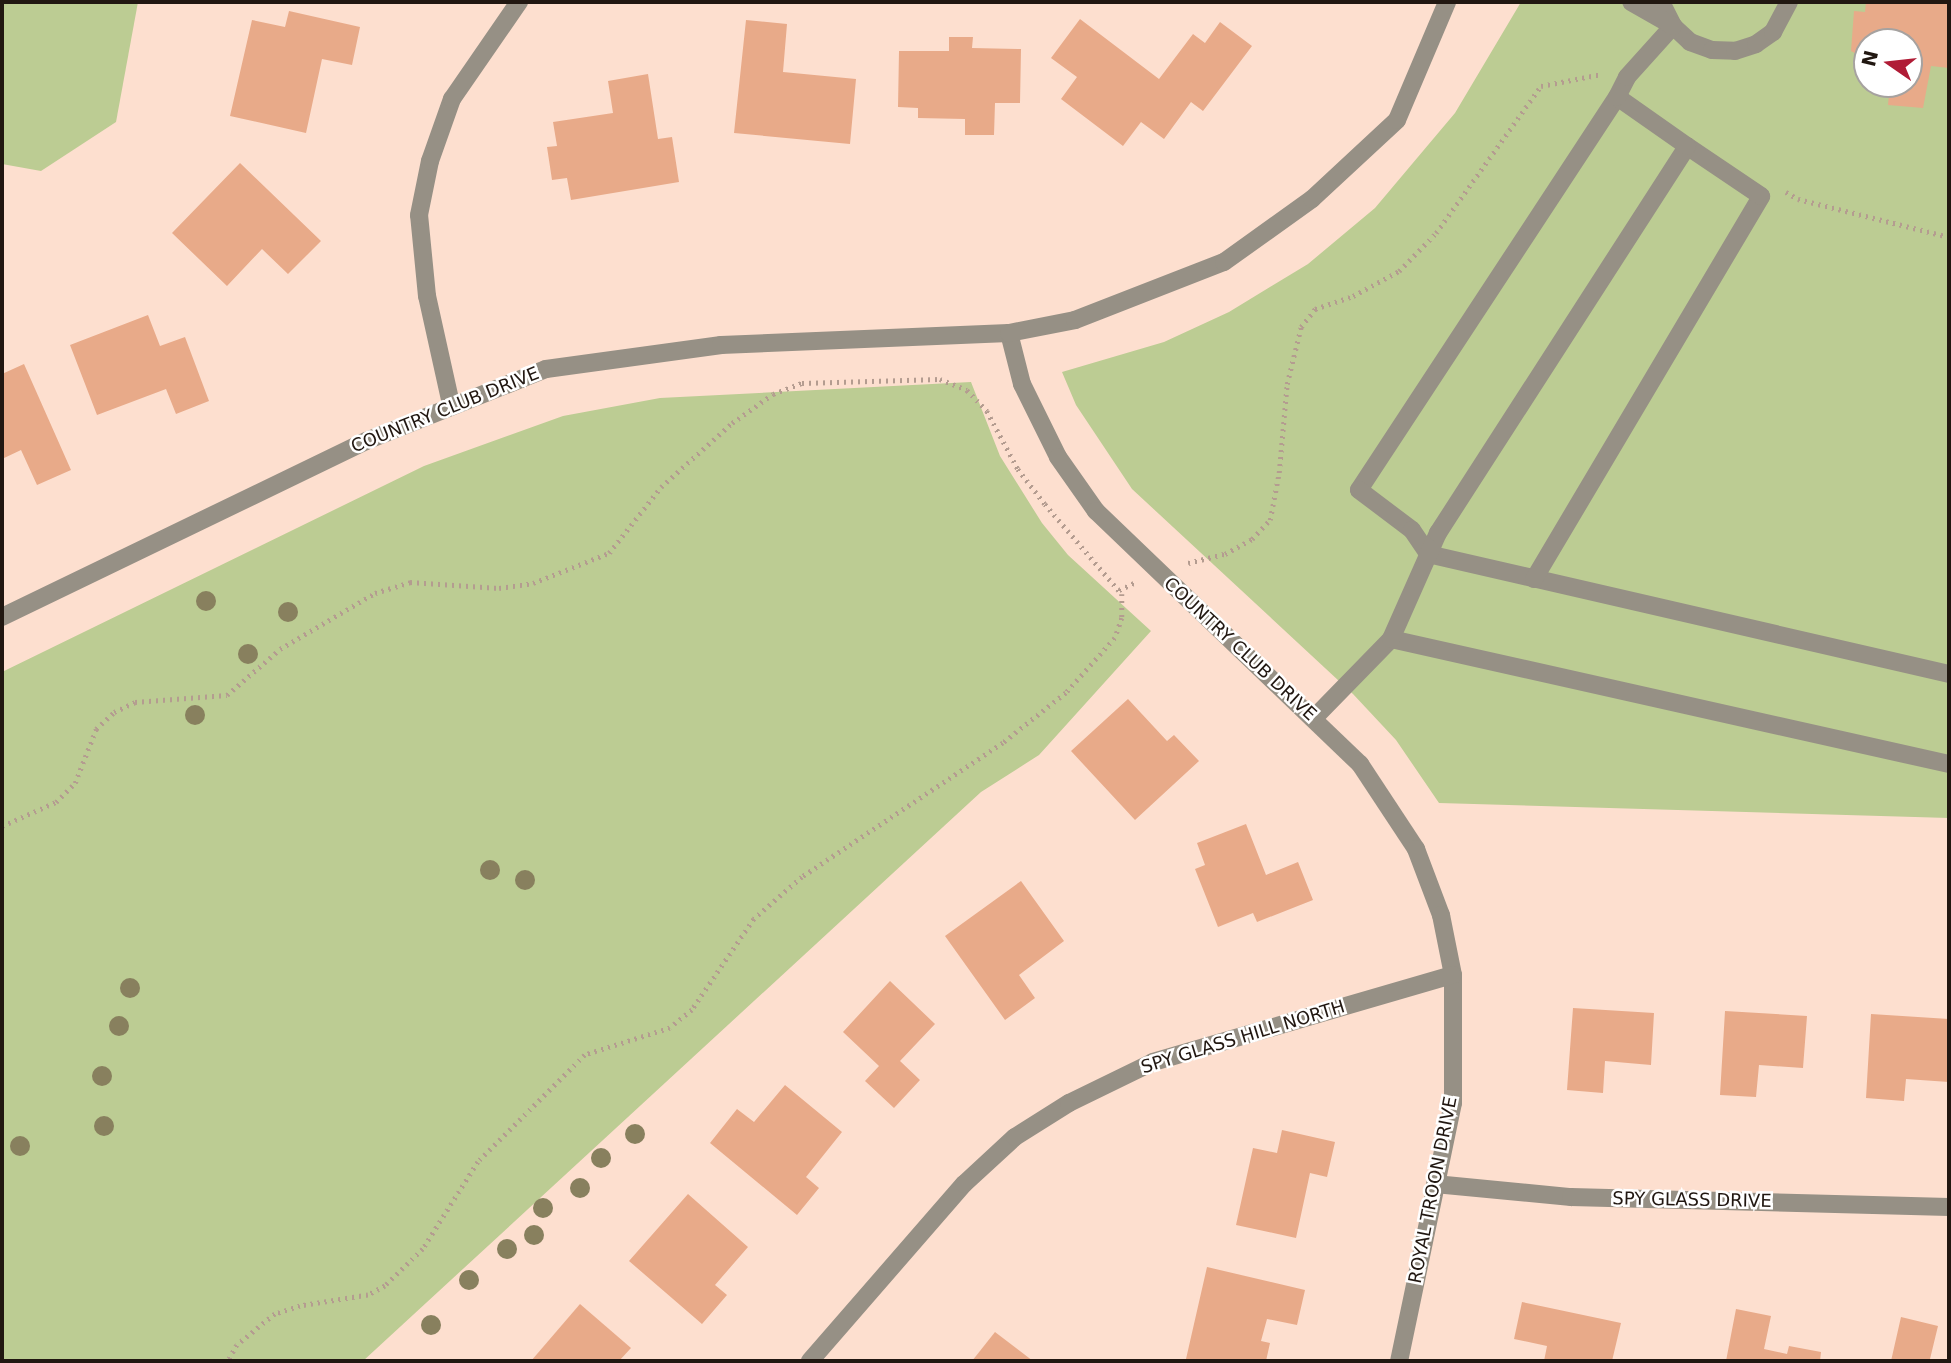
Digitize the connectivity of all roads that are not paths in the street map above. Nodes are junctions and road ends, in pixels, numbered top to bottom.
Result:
1 (519, 2) edge
2 (1447, 2) edge
3 (1631, 2) edge
4 (1661, 2) edge
5 (1789, 2) edge
6 (1673, 26) junction
7 (1617, 97) junction
8 (1687, 146) junction
9 (1009, 333) junction
10 (451, 404) junction
11 (1428, 554) junction
12 (1534, 579) junction
13 (2, 617) edge
14 (1391, 639) junction
15 (1949, 674) edge
16 (1314, 718) junction
17 (1949, 764) edge
18 (1453, 975) junction
19 (1435, 1184) junction
20 (1949, 1207) edge
21 (810, 1361) edge
22 (1399, 1361) edge

1 - 10 street
2 - 9 street, COUNTRY CLUB DRIVE
3 - 6 street
4 - 6 street
5 - 6 street
6 - 7 street
7 - 8 street
7 - 11 street
8 - 11 street
8 - 12 street
9 - 10 street, COUNTRY CLUB DRIVE
9 - 16 street, COUNTRY CLUB DRIVE
10 - 13 street, COUNTRY CLUB DRIVE
11 - 12 street
11 - 14 street
12 - 15 street
14 - 16 street
14 - 17 street
16 - 18 street, COUNTRY CLUB DRIVE
18 - 19 street, ROYAL TROON DRIVE
18 - 21 street, SPY GLASS HILL NORTH
19 - 20 street, SPY GLASS DRIVE
19 - 22 street, ROYAL TROON DRIVE

